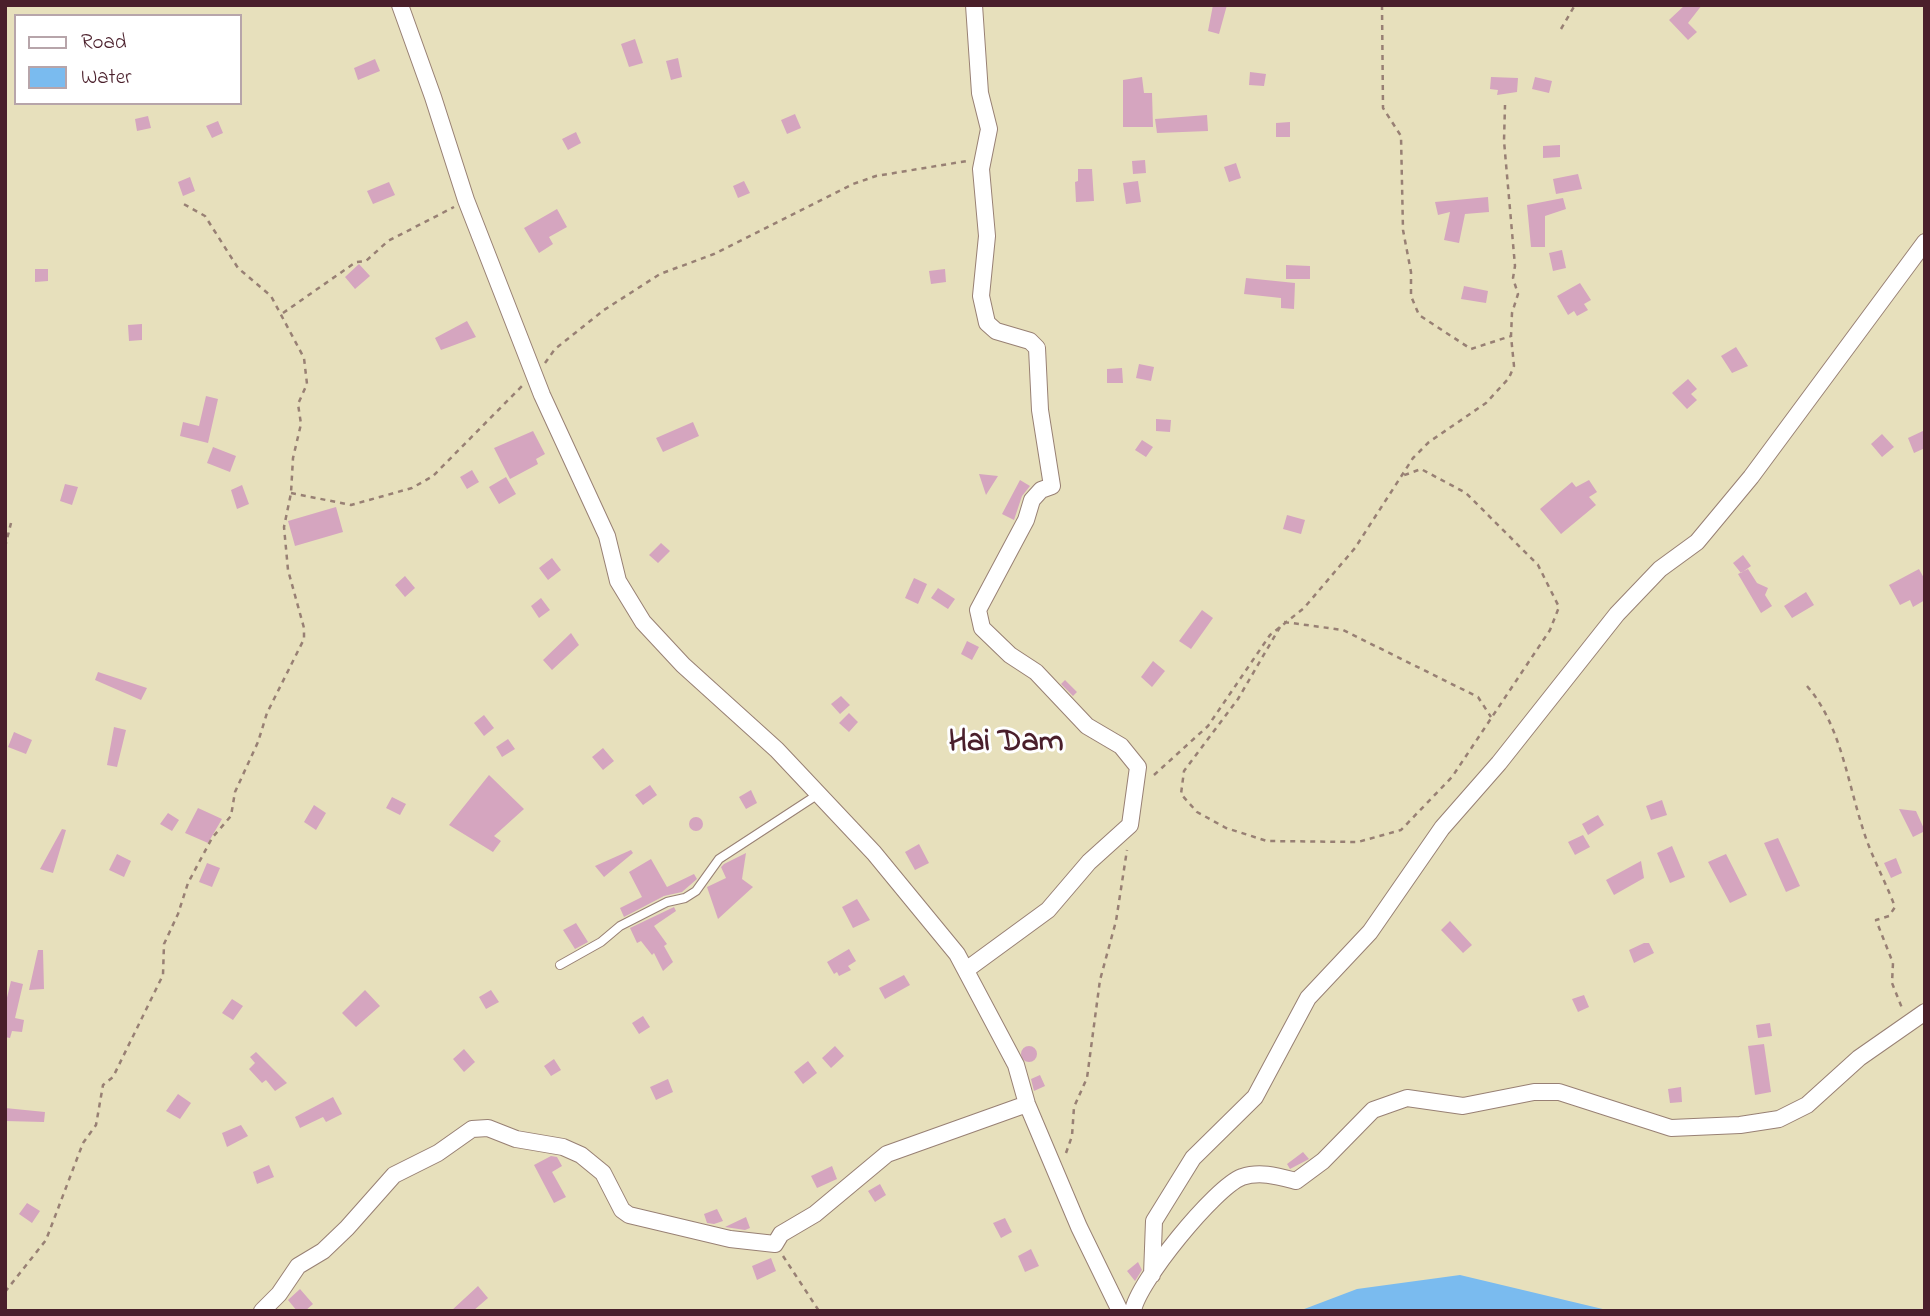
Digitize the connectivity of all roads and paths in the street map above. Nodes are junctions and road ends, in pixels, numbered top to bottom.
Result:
1 (400, 5) edge
2 (974, 5) edge
3 (1382, 5) edge
4 (1575, 5) edge
5 (1561, 29) dead end
6 (1505, 105) dead end
7 (982, 159) junction
8 (466, 200) junction
9 (180, 202) dead end
10 (1925, 242) edge
11 (282, 314) junction
12 (1511, 336) junction
13 (535, 377) junction
14 (542, 395) junction
15 (1400, 477) junction
16 (291, 493) junction
17 (11, 523) dead end
18 (5, 547) edge
19 (1283, 622) junction
20 (1807, 686) dead end
21 (1491, 718) junction
22 (817, 795) junction
23 (1136, 799) junction
24 (1129, 844) dead end
25 (560, 965) dead end
26 (966, 970) junction
27 (1919, 1017) edge
28 (1027, 1104) junction
29 (1059, 1179) junction
30 (775, 1244) junction
31 (1152, 1275) junction
32 (5, 1292) edge
33 (262, 1311) edge
34 (818, 1311) edge
35 (1119, 1311) edge
36 (1133, 1311) edge

1 - 8 street
2 - 7 street
3 - 12 path
4 - 5 path
6 - 12 path
7 - 13 path
7 - 23 street
8 - 11 path
8 - 13 street
9 - 11 path
10 - 31 street
11 - 16 path
12 - 15 path
13 - 14 street
14 - 16 path
14 - 22 street
15 - 19 path
15 - 21 path
16 - 32 path
17 - 18 path
19 - 21 path
19 - 21 path
19 - 23 path
20 - 27 path
22 - 25 lane
22 - 26 street
23 - 26 street
24 - 29 path
26 - 28 street
27 - 31 street
28 - 29 street
28 - 30 street
29 - 35 street
30 - 33 street
30 - 34 path
31 - 36 street

